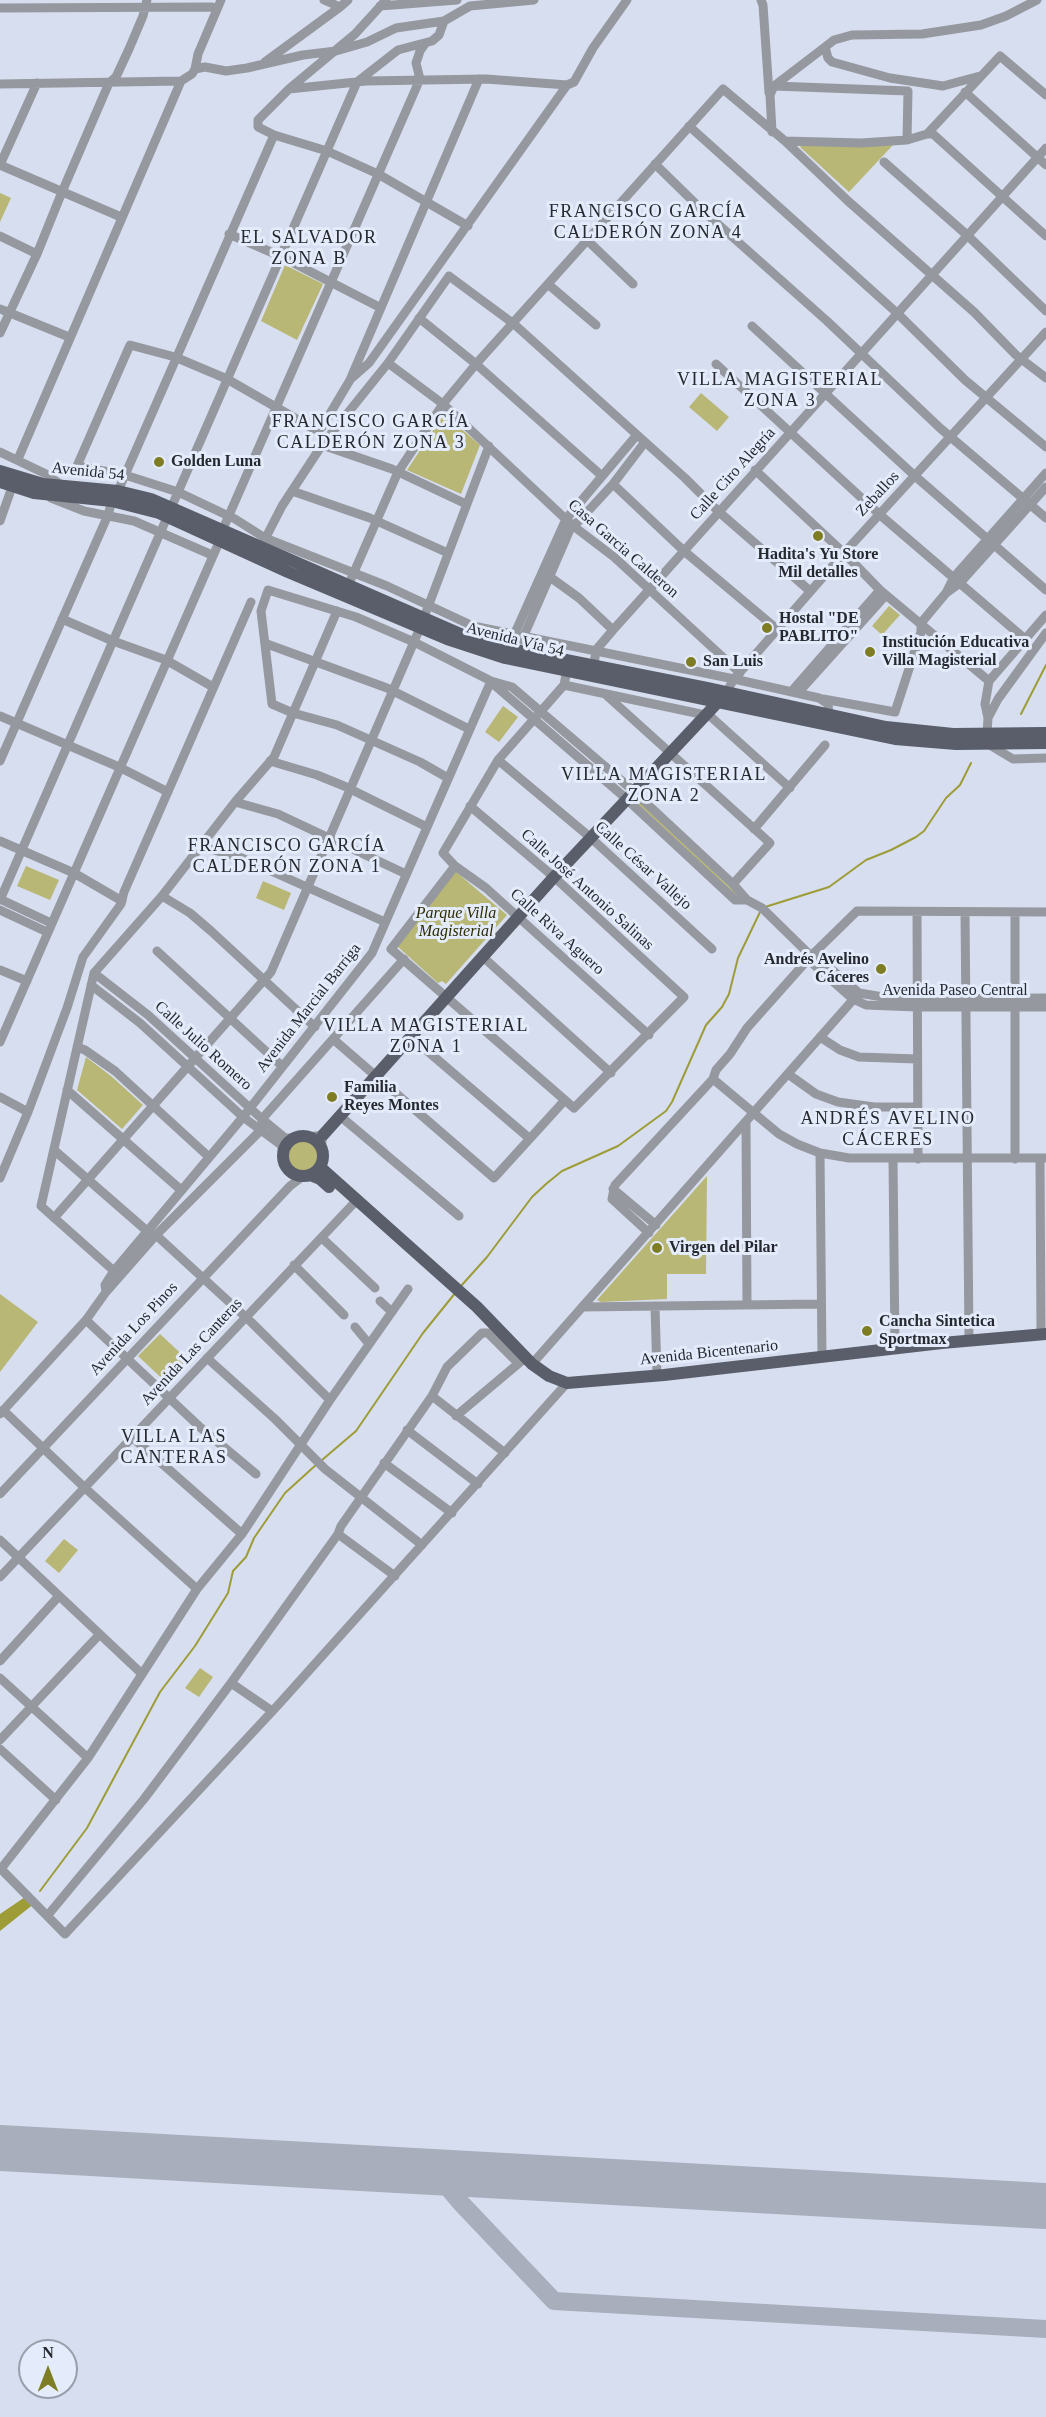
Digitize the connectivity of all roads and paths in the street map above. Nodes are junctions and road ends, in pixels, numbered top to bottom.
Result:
1 (221, 0) edge
2 (324, 0) edge
3 (348, 0) edge
4 (457, 0) edge
5 (534, 0) edge
6 (627, 0) edge
7 (761, 0) edge
8 (1037, 0) edge
9 (383, 3) edge
10 (472, 3) edge
11 (73, 4) edge
12 (145, 4) edge
13 (214, 4) edge
14 (340, 7) junction
15 (0, 8) edge
16 (212, 18) junction
17 (444, 21) junction
18 (425, 44) junction
19 (825, 46) junction
20 (336, 51) junction
21 (260, 66) junction
22 (195, 69) junction
23 (980, 76) junction
24 (420, 79) junction
25 (479, 79) junction
26 (181, 81) junction
27 (357, 82) junction
28 (37, 83) junction
29 (109, 83) junction
30 (0, 84) edge
31 (567, 85) junction
32 (289, 88) junction
33 (772, 90) junction
34 (965, 92) junction
35 (1046, 95) edge
36 (689, 126) junction
37 (772, 132) junction
38 (927, 134) junction
39 (274, 135) junction
40 (907, 140) junction
41 (785, 141) junction
42 (1046, 148) edge
43 (327, 151) junction
44 (1038, 157) junction
45 (884, 162) dead end
46 (655, 164) junction
47 (0, 165) edge
48 (1046, 165) edge
49 (0, 172) edge
50 (378, 174) junction
51 (62, 192) junction
52 (1003, 196) junction
53 (426, 201) junction
54 (121, 217) junction
55 (468, 226) junction
56 (229, 234) junction
57 (967, 235) junction
58 (0, 236) edge
59 (1046, 236) edge
60 (588, 241) junction
61 (37, 254) junction
62 (280, 256) junction
63 (932, 274) junction
64 (331, 282) junction
65 (633, 284) dead end
66 (549, 285) junction
67 (381, 308) junction
68 (4, 310) edge
69 (1046, 311) edge
70 (897, 313) junction
71 (419, 318) junction
72 (514, 324) junction
73 (596, 325) dead end
74 (752, 326) dead end
75 (1046, 332) edge
76 (0, 333) edge
77 (69, 337) junction
78 (861, 354) junction
79 (175, 357) junction
80 (1021, 359) junction
81 (388, 363) junction
82 (476, 364) junction
83 (716, 364) dead end
84 (1046, 378) edge
85 (227, 379) junction
86 (350, 380) junction
87 (826, 393) junction
88 (985, 398) junction
89 (443, 404) junction
90 (277, 408) junction
91 (790, 433) junction
92 (636, 436) junction
93 (950, 436) junction
94 (645, 442) junction
95 (322, 445) junction
96 (489, 446) junction
97 (1046, 447) edge
98 (0, 452) edge
99 (18, 459) junction
100 (755, 470) junction
101 (0, 471) edge
102 (398, 472) junction
103 (1046, 472) edge
104 (125, 476) junction
105 (602, 476) junction
106 (915, 476) junction
107 (0, 482) edge
108 (613, 484) junction
109 (63, 486) junction
110 (12, 487) junction
111 (1046, 487) edge
112 (292, 491) junction
113 (178, 492) junction
114 (45, 495) junction
115 (115, 496) junction
116 (4, 498) edge
117 (1027, 501) junction
118 (466, 504) junction
119 (171, 511) junction
120 (719, 512) junction
121 (879, 514) junction
122 (108, 515) junction
123 (229, 517) junction
124 (1046, 518) edge
125 (376, 520) junction
126 (0, 521) edge
127 (569, 522) junction
128 (161, 533) junction
129 (221, 535) junction
130 (992, 541) junction
131 (263, 543) junction
132 (684, 551) junction
133 (448, 553) junction
134 (844, 553) junction
135 (212, 555) junction
136 (549, 577) junction
137 (351, 579) junction
138 (957, 580) junction
139 (1046, 590) edge
140 (648, 591) junction
141 (810, 591) junction
142 (883, 592) junction
143 (251, 602) dead end
144 (337, 611) junction
145 (1046, 615) edge
146 (424, 617) junction
147 (62, 619) junction
148 (921, 622) junction
149 (613, 630) junction
150 (778, 630) junction
151 (1046, 633) edge
152 (518, 636) junction
153 (1025, 639) junction
154 (113, 641) junction
155 (414, 642) junction
156 (267, 644) junction
157 (515, 650) junction
158 (596, 650) junction
159 (166, 660) junction
160 (315, 662) junction
161 (594, 665) junction
162 (567, 670) junction
163 (737, 676) junction
164 (491, 681) junction
165 (989, 681) junction
166 (564, 685) junction
167 (213, 687) junction
168 (392, 691) junction
169 (794, 692) junction
170 (605, 694) junction
171 (722, 697) junction
172 (819, 698) junction
173 (541, 711) junction
174 (293, 714) junction
175 (704, 715) junction
176 (0, 716) edge
177 (829, 716) junction
178 (535, 718) junction
179 (988, 718) junction
180 (17, 723) junction
181 (469, 729) junction
182 (1046, 733) edge
183 (987, 739) junction
184 (372, 740) junction
185 (1046, 743) edge
186 (68, 746) junction
187 (825, 746) dead end
188 (670, 752) junction
189 (1046, 758) edge
190 (498, 760) junction
191 (0, 761) edge
192 (270, 761) junction
193 (119, 766) junction
194 (448, 778) junction
195 (790, 788) junction
196 (350, 789) junction
197 (168, 792) junction
198 (630, 795) junction
199 (235, 802) junction
200 (470, 806) junction
201 (427, 827) junction
202 (754, 829) junction
203 (329, 837) junction
204 (591, 838) junction
205 (0, 841) edge
206 (200, 846) junction
207 (22, 851) junction
208 (454, 866) junction
209 (74, 873) junction
210 (406, 874) junction
211 (554, 877) junction
212 (733, 884) junction
213 (308, 886) junction
214 (162, 896) junction
215 (0, 900) edge
216 (747, 900) junction
217 (122, 902) junction
218 (0, 910) edge
219 (917, 912) junction
220 (965, 912) junction
221 (1015, 912) junction
222 (1046, 912) edge
223 (518, 917) junction
224 (385, 922) junction
225 (49, 927) junction
226 (712, 949) dead end
227 (157, 951) dead end
228 (811, 956) junction
229 (483, 957) junction
230 (404, 960) junction
231 (0, 970) edge
232 (94, 973) junction
233 (265, 980) junction
234 (27, 981) junction
235 (91, 985) junction
236 (447, 996) junction
237 (856, 996) junction
238 (1046, 998) edge
239 (916, 1003) junction
240 (966, 1003) junction
241 (1015, 1003) junction
242 (1046, 1007) edge
243 (230, 1018) junction
244 (315, 1027) junction
245 (649, 1035) junction
246 (411, 1037) junction
247 (820, 1037) junction
248 (333, 1039) junction
249 (0, 1042) edge
250 (77, 1047) junction
251 (194, 1057) junction
252 (917, 1059) junction
253 (187, 1065) junction
254 (282, 1066) junction
255 (611, 1073) junction
256 (788, 1074) junction
257 (376, 1076) junction
258 (713, 1079) junction
259 (67, 1090) junction
260 (0, 1097) edge
261 (565, 1100) junction
262 (152, 1106) junction
263 (917, 1107) junction
264 (249, 1108) junction
265 (28, 1112) junction
266 (753, 1114) junction
267 (340, 1116) junction
268 (243, 1117) junction
269 (746, 1122) junction
270 (262, 1124) junction
271 (124, 1138) junction
272 (293, 1138) junction
273 (529, 1138) junction
274 (322, 1141) junction
275 (54, 1150) junction
276 (283, 1151) junction
277 (820, 1153) junction
278 (209, 1157) junction
279 (1043, 1158) edge
280 (893, 1159) junction
281 (918, 1159) junction
282 (966, 1159) junction
283 (1016, 1159) junction
284 (320, 1167) junction
285 (0, 1178) edge
286 (299, 1178) junction
287 (89, 1179) junction
288 (181, 1190) junction
289 (354, 1203) junction
290 (459, 1216) dead end
291 (54, 1218) junction
292 (652, 1229) junction
293 (151, 1233) junction
294 (322, 1238) junction
295 (294, 1265) junction
296 (114, 1271) junction
297 (203, 1279) junction
298 (375, 1288) dead end
299 (408, 1288) dead end
300 (106, 1292) junction
301 (380, 1301) dead end
302 (821, 1304) junction
303 (747, 1305) junction
304 (655, 1306) junction
305 (582, 1307) junction
306 (392, 1312) junction
307 (344, 1315) dead end
308 (245, 1316) junction
309 (86, 1320) junction
310 (355, 1327) dead end
311 (1044, 1334) edge
312 (969, 1340) junction
313 (369, 1344) junction
314 (895, 1348) junction
315 (822, 1356) junction
316 (128, 1358) junction
317 (207, 1358) junction
318 (529, 1361) junction
319 (657, 1376) junction
320 (567, 1383) junction
321 (432, 1396) junction
322 (170, 1398) junction
323 (330, 1400) junction
324 (2, 1412) edge
325 (456, 1416) junction
326 (407, 1430) junction
327 (133, 1438) junction
328 (301, 1446) junction
329 (44, 1448) junction
330 (505, 1453) junction
331 (384, 1462) junction
332 (256, 1474) dead end
333 (478, 1484) junction
334 (85, 1488) junction
335 (0, 1494) edge
336 (360, 1497) junction
337 (452, 1513) junction
338 (242, 1534) junction
339 (338, 1534) junction
340 (0, 1540) edge
341 (422, 1545) junction
342 (18, 1557) junction
343 (395, 1576) junction
344 (0, 1577) edge
345 (197, 1588) junction
346 (59, 1596) junction
347 (99, 1635) junction
348 (0, 1660) edge
349 (142, 1674) junction
350 (0, 1678) edge
351 (231, 1683) junction
352 (33, 1706) junction
353 (272, 1711) junction
354 (0, 1740) edge
355 (0, 1749) edge
356 (88, 1758) junction
357 (56, 1800) junction
358 (2, 1866) edge
359 (48, 1915) junction

1 - 16 street
2 - 14 street
3 - 14 street
4 - 9 street
5 - 10 street
6 - 31 street
7 - 33 street
8 - 19 street
9 - 20 street
10 - 17 street
11 - 12 street
11 - 15 street
12 - 13 street
12 - 29 street
13 - 16 street
14 - 21 street
16 - 22 street
17 - 18 street
17 - 20 street
18 - 24 street
18 - 27 street
19 - 23 street
19 - 33 street
20 - 21 street
20 - 32 street
21 - 22 street
22 - 26 street
23 - 34 street
23 - 35 street
24 - 25 street
24 - 27 street
24 - 50 street
25 - 31 street
25 - 53 street
26 - 29 street
26 - 54 street
27 - 32 street
27 - 43 street
28 - 29 street
28 - 30 street
28 - 47 street
29 - 51 street
31 - 55 street
32 - 39 street
33 - 37 street
33 - 40 street
34 - 38 street
34 - 44 street
36 - 37 street
36 - 46 street
36 - 70 street
37 - 41 street
38 - 40 street
38 - 52 street
39 - 43 street
39 - 56 street
40 - 41 street
41 - 63 street
42 - 44 street, Calle Ciro Alegría
43 - 50 street
43 - 62 street
44 - 48 street
44 - 52 street, Calle Ciro Alegría
45 - 57 street
46 - 60 street
46 - 78 street
47 - 49 street
47 - 51 street
50 - 53 street
50 - 64 street
51 - 54 street
51 - 61 street
52 - 57 street, Calle Ciro Alegría
52 - 59 street
53 - 55 street
53 - 67 street
54 - 77 street
55 - 86 street
56 - 62 street
56 - 79 street
57 - 63 street, Calle Ciro Alegría
57 - 69 street
58 - 61 street
60 - 65 street
60 - 66 street
61 - 68 street
62 - 64 street
62 - 85 street
63 - 70 street, Calle Ciro Alegría
63 - 80 street
64 - 67 street
64 - 90 street
66 - 72 street
66 - 73 street
67 - 86 street
68 - 76 street
68 - 77 street
70 - 78 street, Calle Ciro Alegría
70 - 88 street
71 - 72 street
71 - 81 street
71 - 82 street
72 - 82 street
72 - 92 street
74 - 87 street
75 - 80 street, Zeballos
77 - 99 street
78 - 87 street, Calle Ciro Alegría
78 - 93 street
79 - 85 street
79 - 104 street
79 - 104 street
80 - 84 street
80 - 88 street, Zeballos
81 - 89 street, Casa Garcia Calderon
81 - 95 street
82 - 89 street
82 - 105 street
83 - 91 street
85 - 90 street
85 - 113 street
86 - 90 street
87 - 91 street, Calle Ciro Alegría
87 - 106 street
88 - 93 street, Zeballos
88 - 97 street
89 - 96 street, Casa Garcia Calderon
89 - 102 street
90 - 123 street
91 - 100 street, Calle Ciro Alegría
91 - 121 street
92 - 94 street
92 - 105 street
93 - 106 street, Zeballos
93 - 117 street
94 - 108 street
94 - 120 street
95 - 102 street
95 - 112 street
96 - 118 street
96 - 127 street, Casa Garcia Calderon
98 - 99 street
99 - 109 street
100 - 120 street, Calle Ciro Alegría
100 - 134 street
101 - 109 main road, Avenida 54
102 - 118 street
102 - 125 street
103 - 117 street
104 - 113 street
104 - 115 street
105 - 127 street
106 - 121 street, Zeballos
106 - 130 street
107 - 110 main road
108 - 127 street
108 - 132 street
109 - 115 main road, Avenida 54
110 - 114 main road
110 - 116 street
111 - 117 street
112 - 125 street
112 - 131 street
113 - 119 street
113 - 123 street
114 - 115 main road
114 - 122 street
115 - 119 main road, Avenida 54
115 - 122 street
116 - 126 street
117 - 124 street
117 - 130 street
118 - 133 street
119 - 128 street
119 - 129 main road, Avenida Vía 54
120 - 132 street, Calle Ciro Alegría
120 - 141 street
121 - 134 street, Zeballos
121 - 138 street
122 - 128 street
122 - 147 street
123 - 129 street
123 - 131 street
125 - 133 street
125 - 137 street
127 - 136 street
127 - 140 street, Casa Garcia Calderon
127 - 152 street
128 - 135 street
128 - 154 street
129 - 131 main road, Avenida Vía 54
129 - 135 street
129 - 146 main road, Avenida Vía 54
130 - 138 street
130 - 139 street
131 - 137 main road, Avenida Vía 54
132 - 140 street, Calle Ciro Alegría
132 - 150 street
133 - 146 street
134 - 141 street, Zeballos
134 - 142 street
135 - 159 street
136 - 149 street
136 - 152 street
137 - 146 main road, Avenida Vía 54
138 - 148 street
138 - 153 street
140 - 149 street, Calle Ciro Alegría
140 - 163 street, Casa Garcia Calderon
141 - 150 street, Zeballos
142 - 148 street
142 - 169 street
143 - 167 street
144 - 155 street
144 - 156 street
144 - 160 street
145 - 153 street
146 - 152 street, Avenida Vía 54
146 - 155 street
146 - 157 main road, Avenida Vía 54
146 - 162 main road, Avenida Vía 54
147 - 154 street
147 - 180 street
148 - 165 street
148 - 172 street, Avenida Vía 54
149 - 158 street, Calle Ciro Alegría
150 - 163 street, Zeballos
151 - 179 street
152 - 157 street
152 - 158 street, Avenida Vía 54
153 - 165 street
154 - 159 street
154 - 186 street
155 - 164 street
155 - 168 street
156 - 160 street
156 - 174 street
157 - 161 main road, Avenida Vía 54
158 - 161 street
158 - 163 street, Avenida Vía 54
159 - 167 street
159 - 193 street
160 - 168 street
160 - 174 street
161 - 171 main road, Avenida Vía 54
162 - 166 street
162 - 171 main road, Avenida Vía 54
163 - 169 street, Avenida Vía 54
163 - 171 street, Zeballos
164 - 173 street
164 - 178 street
164 - 181 street, Avenida Marcial Barriga
165 - 179 street
166 - 170 street
166 - 173 street
167 - 197 street
168 - 181 street
168 - 184 street
169 - 172 street, Avenida Vía 54
170 - 175 street
170 - 188 street
171 - 175 main road
171 - 177 main road, Avenida Vía 54
171 - 183 main road, Avenida Vía 54
172 - 177 street
173 - 178 street
173 - 198 street
174 - 184 street
174 - 192 street
175 - 188 main road
175 - 195 street
176 - 180 street
177 - 183 main road, Avenida Vía 54
178 - 190 street
178 - 198 street
179 - 183 street
180 - 186 street
180 - 191 street
181 - 194 street, Avenida Marcial Barriga
182 - 183 main road, Avenida Vía 54
183 - 185 main road, Avenida Vía 54
183 - 189 street
184 - 194 street
184 - 196 street
186 - 193 street
186 - 207 street
187 - 195 street
188 - 198 main road
188 - 202 street
190 - 200 street
190 - 204 street, Calle César Vallejo
192 - 196 street
192 - 199 street
193 - 197 street
193 - 209 street
194 - 201 street, Avenida Marcial Barriga
195 - 202 street
196 - 201 street
196 - 203 street
197 - 217 street
198 - 204 main road
198 - 212 street
198 - 216 street
199 - 203 street
199 - 206 street
200 - 208 street, Calle Riva Aguero
200 - 211 street, Calle José Antonio Salinas
201 - 210 street, Avenida Marcial Barriga
202 - 212 street
203 - 210 street
203 - 213 street
204 - 211 main road
204 - 226 street, Calle César Vallejo
205 - 207 street
206 - 213 street
206 - 214 street
207 - 209 street
207 - 215 street
208 - 223 street, Calle Riva Aguero
208 - 230 street
209 - 217 street
209 - 225 street
210 - 224 street, Avenida Marcial Barriga
211 - 223 main road
211 - 245 street, Calle José Antonio Salinas
212 - 216 street
213 - 224 street
213 - 233 street
214 - 232 street
214 - 233 street
215 - 225 street
216 - 228 street, Avenida Paseo Central
217 - 265 street
218 - 225 street
219 - 220 street
219 - 228 street
219 - 239 street
220 - 221 street
220 - 240 street
221 - 222 street
221 - 241 street
223 - 229 main road
223 - 245 street, Calle Riva Aguero
224 - 244 street, Avenida Marcial Barriga
225 - 234 street
227 - 243 street
228 - 237 street, Avenida Paseo Central
228 - 258 street
229 - 236 main road
229 - 255 street
230 - 236 street
230 - 248 street
231 - 234 street
232 - 235 street
232 - 251 street, Calle Julio Romero
233 - 243 street
233 - 244 street
234 - 249 street
235 - 250 street
235 - 253 street, Calle Julio Romero
236 - 246 main road
236 - 261 street
237 - 239 street, Avenida Paseo Central
237 - 247 street
238 - 241 street, Avenida Paseo Central
239 - 240 street, Avenida Paseo Central
239 - 252 street
240 - 241 street, Avenida Paseo Central
240 - 282 street
241 - 242 street, Avenida Paseo Central
241 - 283 street
243 - 251 street
243 - 254 street
244 - 254 street, Avenida Marcial Barriga
245 - 255 street
246 - 257 main road
246 - 273 street
247 - 252 street
247 - 256 street
248 - 257 street
248 - 270 street
250 - 259 street
250 - 262 street
251 - 253 street
251 - 264 street, Calle Julio Romero
252 - 263 street
253 - 262 street
253 - 268 street, Calle Julio Romero
254 - 264 street, Avenida Marcial Barriga
255 - 261 street
256 - 263 street
256 - 266 street
257 - 267 main road
257 - 273 street
258 - 266 street
258 - 292 street
259 - 271 street
259 - 275 street
260 - 265 street
261 - 273 street
262 - 271 street
262 - 278 street
263 - 281 street
264 - 268 street, Avenida Marcial Barriga
264 - 270 street, Calle Julio Romero
265 - 285 street
266 - 269 street
266 - 277 street
267 - 274 main road
267 - 290 street
268 - 270 street, Calle Julio Romero
268 - 278 street, Avenida Marcial Barriga
269 - 292 street
269 - 303 street
270 - 272 street, Calle Julio Romero
270 - 276 street, Calle Julio Romero
270 - 293 street
271 - 287 street
271 - 288 street
272 - 274 main road
272 - 276 main road
274 - 284 main road
275 - 287 street
275 - 291 street
276 - 286 main road
277 - 280 street
277 - 302 street
278 - 288 street, Avenida Marcial Barriga
279 - 283 street
279 - 311 street
280 - 281 street
280 - 314 street
281 - 282 street
282 - 283 street
282 - 312 street
284 - 286 main road
284 - 289 main road
286 - 289 main road
286 - 297 street, Avenida Los Pinos
287 - 291 street
287 - 293 street
288 - 293 street, Avenida Marcial Barriga
289 - 294 street, Avenida Las Canteras
289 - 318 main road
291 - 296 street
292 - 305 street
293 - 296 street
293 - 297 street
293 - 300 street
294 - 295 street, Avenida Las Canteras
294 - 298 street
295 - 307 street
295 - 308 street, Avenida Las Canteras
296 - 300 street
297 - 308 street
297 - 316 street, Avenida Los Pinos
299 - 306 street
300 - 309 street
301 - 306 street
302 - 303 street
302 - 315 street
303 - 304 street
304 - 305 street
304 - 319 street
305 - 318 street
306 - 313 street
308 - 317 street, Avenida Las Canteras
308 - 323 street
309 - 316 street
309 - 324 street
310 - 313 street
311 - 312 main road, Avenida Bicentenario
312 - 314 main road, Avenida Bicentenario
313 - 323 street
314 - 315 main road, Avenida Bicentenario
315 - 319 main road, Avenida Bicentenario
316 - 322 street
316 - 329 street, Avenida Los Pinos
317 - 322 street, Avenida Las Canteras
317 - 328 street
318 - 320 main road
318 - 321 street
318 - 325 street
319 - 320 main road, Avenida Bicentenario
320 - 330 street
321 - 325 street
321 - 326 street
322 - 327 street, Avenida Las Canteras
322 - 332 street
323 - 328 street
324 - 329 street
325 - 330 street
326 - 331 street
326 - 333 street
327 - 334 street, Avenida Las Canteras
327 - 338 street
328 - 336 street
328 - 338 street
329 - 334 street
329 - 335 street, Avenida Los Pinos
330 - 333 street
331 - 336 street
331 - 337 street
333 - 337 street
334 - 342 street, Avenida Las Canteras
334 - 345 street
336 - 339 street
336 - 341 street
337 - 341 street
338 - 345 street
339 - 343 street
339 - 351 street
340 - 342 street
341 - 343 street
342 - 344 street, Avenida Las Canteras
342 - 346 street
343 - 353 street
345 - 349 street
346 - 347 street
346 - 348 street
347 - 349 street
347 - 352 street
349 - 356 street
350 - 352 street
351 - 353 street
351 - 359 street
352 - 354 street
352 - 356 street
353 - 359 street
355 - 357 street
356 - 357 street
357 - 358 street
358 - 359 street

